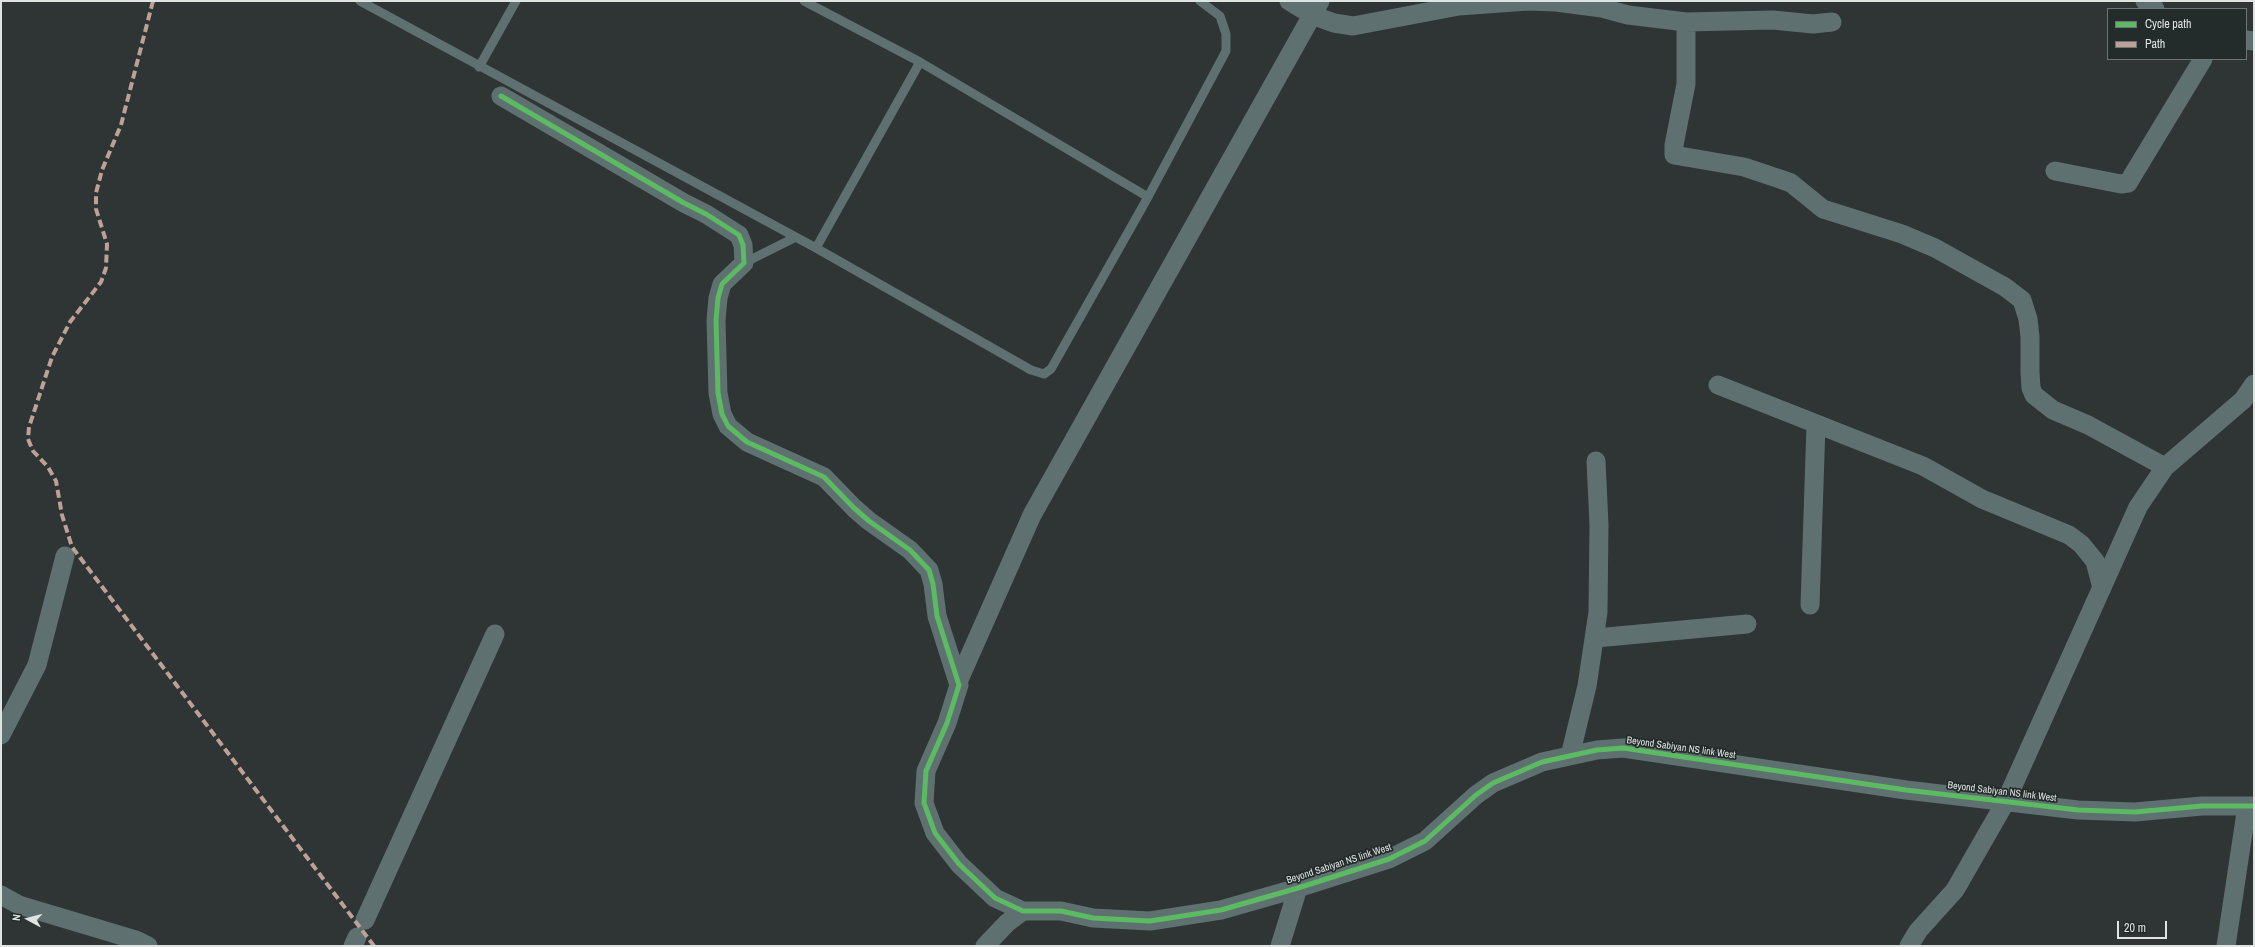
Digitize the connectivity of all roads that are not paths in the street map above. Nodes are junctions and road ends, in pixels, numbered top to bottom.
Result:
1 (360, 1) edge
2 (516, 1) edge
3 (804, 1) edge
4 (1200, 1) edge
5 (1289, 1) edge
6 (2145, 1) edge
7 (1316, 8) edge
8 (2154, 8) edge
9 (1686, 22) junction
10 (1832, 22) dead end
11 (2202, 60) edge
12 (920, 62) junction
13 (479, 67) junction
14 (501, 96) dead end
15 (2055, 171) dead end
16 (1148, 198) junction
17 (794, 238) junction
18 (816, 248) junction
19 (744, 263) junction
20 (2254, 384) edge
21 (1718, 385) dead end
22 (1816, 425) junction
23 (1596, 461) dead end
24 (2165, 468) junction
25 (65, 556) dead end
26 (2102, 588) junction
27 (1810, 605) dead end
28 (1747, 624) dead end
29 (495, 634) dead end
30 (1596, 638) junction
31 (958, 682) junction
32 (1, 735) edge
33 (1570, 756) junction
34 (2006, 800) junction
35 (2250, 806) edge
36 (1298, 888) junction
37 (1, 895) edge
38 (1023, 911) junction
39 (365, 920) dead end
40 (148, 946) edge
41 (985, 946) edge
42 (1280, 946) edge
43 (1909, 946) edge
44 (2226, 946) edge

1 - 13 lane
2 - 13 lane
3 - 12 lane
4 - 16 lane
5 - 7 street
6 - 8 street
7 - 9 street
7 - 31 street
9 - 10 street
9 - 24 street
11 - 15 street
12 - 16 lane
12 - 18 lane
13 - 17 lane
14 - 19 street
16 - 18 lane
17 - 18 lane
17 - 19 lane
19 - 31 street
20 - 24 street
21 - 22 street
22 - 26 street
22 - 27 street
23 - 30 street
24 - 26 street
25 - 32 street
26 - 34 street
28 - 30 street
29 - 39 street
30 - 33 street
31 - 38 street
33 - 34 street, Beyond Sabiyan NS link West
33 - 36 street, Beyond Sabiyan NS link West
34 - 35 street, Beyond Sabiyan NS link West
34 - 43 street
35 - 44 street
36 - 38 street, Beyond Sabiyan NS link West
36 - 42 street
37 - 40 street
38 - 41 street

